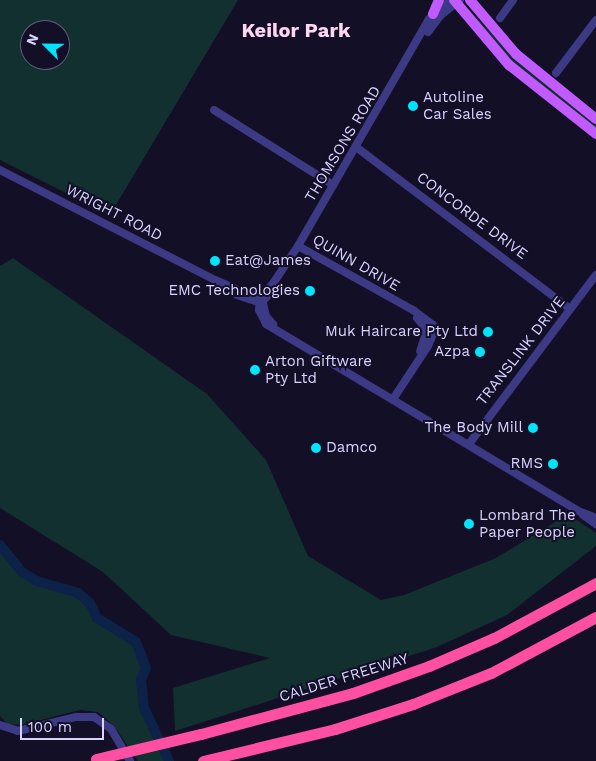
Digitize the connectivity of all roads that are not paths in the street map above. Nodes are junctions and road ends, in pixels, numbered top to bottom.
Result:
1 (439, 0) edge
2 (470, 0) edge
3 (513, 0) edge
4 (455, 1) edge
5 (433, 14) junction
6 (500, 18) dead end
7 (596, 20) edge
8 (417, 45) junction
9 (556, 73) dead end
10 (214, 110) dead end
11 (596, 119) edge
12 (596, 134) edge
13 (356, 147) junction
14 (0, 170) edge
15 (335, 183) junction
16 (298, 246) junction
17 (596, 275) edge
18 (261, 301) junction
19 (570, 309) junction
20 (393, 399) junction
21 (469, 444) junction
22 (578, 511) junction
23 (596, 518) edge
24 (596, 524) edge
25 (596, 584) edge
26 (596, 617) edge
27 (596, 622) edge
28 (491, 673) junction
29 (0, 724) edge
30 (91, 760) edge
31 (208, 760) edge
32 (130, 761) edge

1 - 5 main road
2 - 11 main road
3 - 6 street
4 - 5 street, THOMSONS ROAD
4 - 8 street, THOMSONS ROAD
4 - 12 main road
5 - 8 street, THOMSONS ROAD
7 - 9 street
8 - 13 street, THOMSONS ROAD
10 - 15 street
13 - 15 street, THOMSONS ROAD
13 - 19 street, CONCORDE DRIVE
14 - 18 street, WRIGHT ROAD
15 - 16 street, THOMSONS ROAD
16 - 18 street, THOMSONS ROAD
16 - 20 street, QUINN DRIVE
17 - 19 street, TRANSLINK DRIVE
18 - 20 street
19 - 21 street, TRANSLINK DRIVE
20 - 21 street
21 - 22 street
22 - 23 street
22 - 24 street
25 - 30 highway, CALDER FREEWAY, bridge
26 - 28 highway
27 - 28 highway
28 - 31 highway
29 - 32 street

